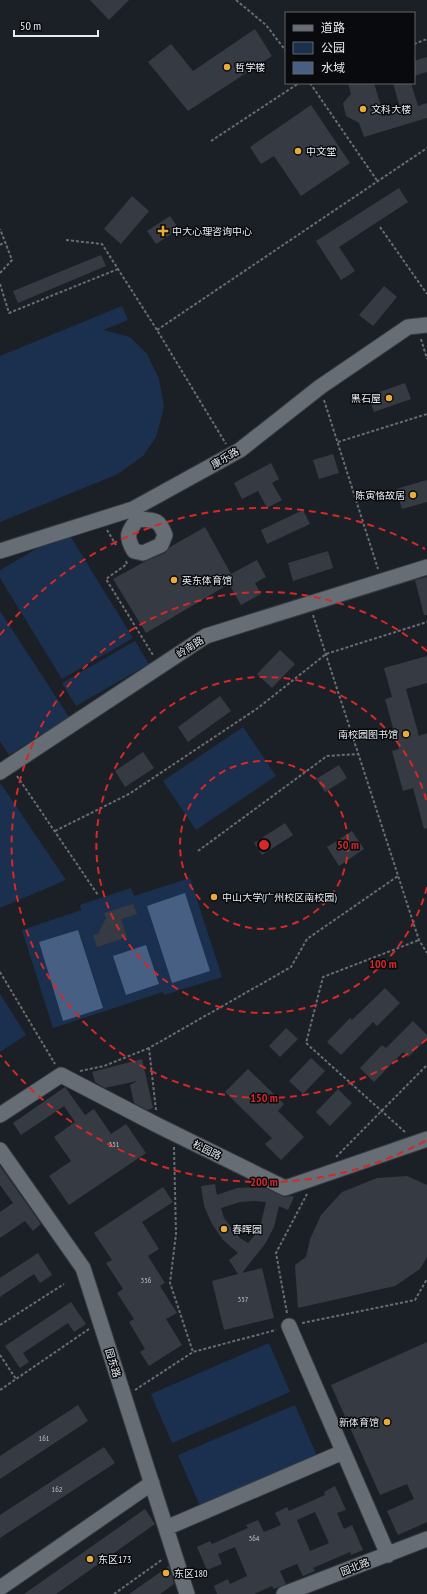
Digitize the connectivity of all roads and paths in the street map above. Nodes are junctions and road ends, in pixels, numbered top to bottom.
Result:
1 (236, 0) edge
2 (427, 40) edge
3 (415, 44) edge
4 (285, 50) edge
5 (297, 84) edge
6 (311, 84) edge
7 (211, 141) dead end
8 (427, 148) edge
9 (378, 182) junction
10 (380, 226) dead end
11 (0, 229) edge
12 (66, 240) dead end
13 (5, 242) junction
14 (0, 245) edge
15 (118, 269) junction
16 (0, 273) edge
17 (0, 284) edge
18 (427, 294) edge
19 (422, 326) edge
20 (157, 330) junction
21 (427, 359) edge
22 (320, 387) junction
23 (427, 414) edge
24 (338, 442) junction
25 (232, 454) junction
26 (101, 519) junction
27 (0, 551) edge
28 (120, 551) dead end
29 (124, 558) dead end
30 (427, 567) edge
31 (382, 582) junction
32 (310, 604) junction
33 (427, 622) edge
34 (326, 654) junction
35 (160, 666) junction
36 (358, 754) junction
37 (5, 769) edge
38 (55, 831) junction
39 (198, 851) dead end
40 (398, 876) junction
41 (98, 895) dead end
42 (419, 940) junction
43 (427, 953) edge
44 (0, 972) edge
45 (149, 1048) junction
46 (61, 1075) junction
47 (0, 1115) edge
48 (157, 1125) junction
49 (174, 1133) junction
50 (422, 1141) edge
51 (0, 1150) edge
52 (427, 1280) edge
53 (64, 1284) dead end
54 (100, 1322) junction
55 (0, 1325) edge
56 (289, 1326) junction
57 (193, 1352) junction
58 (0, 1355) edge
59 (16, 1379) junction
60 (0, 1390) edge
61 (124, 1397) junction
62 (343, 1452) junction
63 (152, 1483) junction
64 (166, 1528) junction
65 (427, 1539) edge
66 (174, 1552) junction
67 (388, 1555) junction
68 (0, 1588) edge
69 (114, 1594) edge
70 (187, 1594) edge
71 (284, 1594) edge

1 - 4 path
2 - 3 path
5 - 7 path
6 - 9 path
8 - 9 path
9 - 20 path
10 - 18 path
11 - 13 path
12 - 15 path
13 - 14 path
13 - 16 path
15 - 17 path
15 - 20 path
19 - 21 path
19 - 22 street, 康乐路
20 - 25 path
22 - 24 path
22 - 25 street, 康乐路
23 - 24 path
24 - 31 path
25 - 26 street, 康乐路
26 - 27 street, 康乐路
26 - 28 path
29 - 35 path
30 - 31 street, 岭南路
31 - 32 street, 岭南路
32 - 34 path
32 - 35 street, 岭南路
33 - 34 path
34 - 36 path
34 - 38 path
35 - 37 street, 岭南路
36 - 39 path
36 - 40 path
37 - 38 path
38 - 41 path
40 - 42 path
40 - 45 path
42 - 43 path
42 - 50 path
44 - 46 path
45 - 46 path
45 - 48 path
46 - 47 street
46 - 48 street, 松园路
48 - 49 street, 松园路
49 - 50 street, 松园路
49 - 57 path
51 - 54 street, 园东路
52 - 56 path
53 - 55 path
54 - 59 path
54 - 61 street, 园东路
56 - 57 path
56 - 62 street
57 - 61 path
58 - 59 path
59 - 60 path
61 - 63 street, 园东路
62 - 64 street
62 - 67 street
63 - 64 street, 园东路
63 - 68 street
64 - 66 street, 园东路
65 - 67 street, 园北路
66 - 69 path
66 - 70 street, 园东路
67 - 71 street, 园北路

